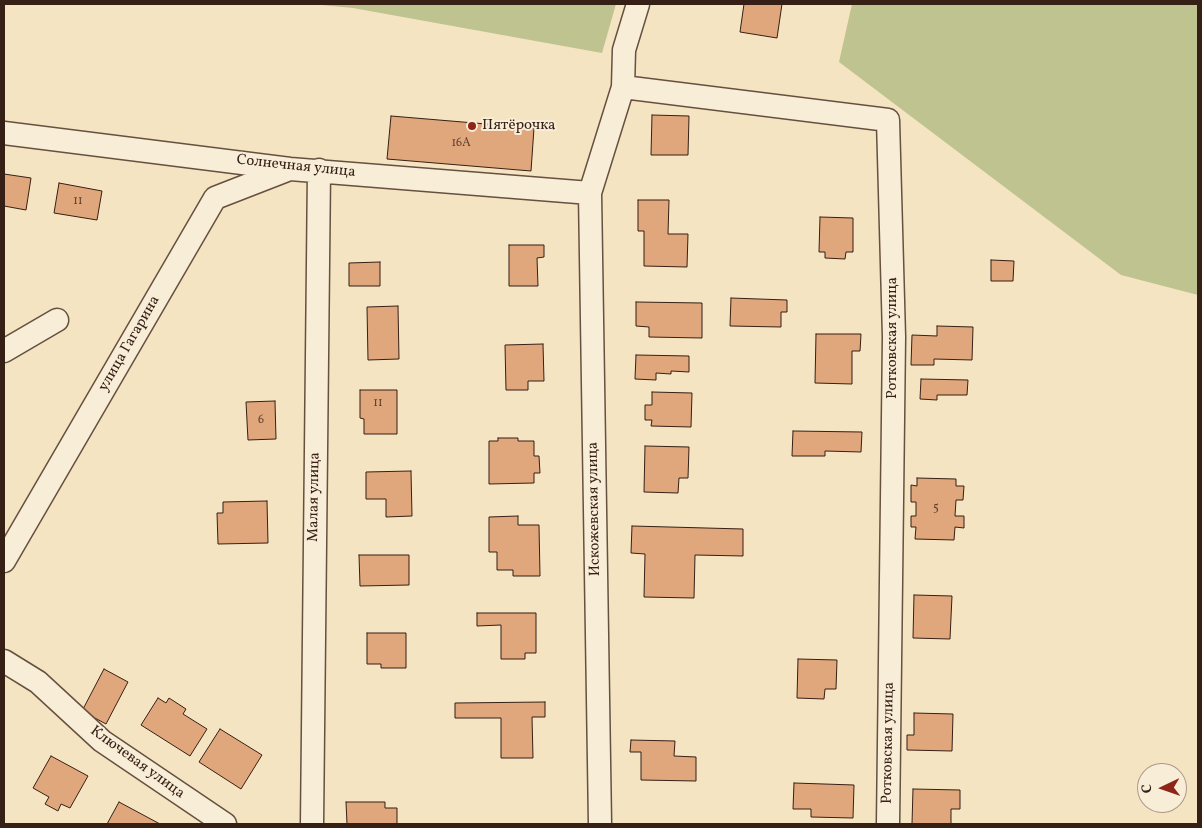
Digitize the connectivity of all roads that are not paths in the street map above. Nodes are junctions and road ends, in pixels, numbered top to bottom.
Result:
1 (638, 4) edge
2 (623, 87) junction
3 (4, 133) edge
4 (290, 168) junction
5 (319, 170) junction
6 (590, 194) junction
7 (56, 320) dead end
8 (4, 351) edge
9 (4, 561) edge
10 (4, 661) edge
11 (225, 824) edge
12 (312, 824) edge
13 (600, 824) edge
14 (888, 824) edge

1 - 2 street, Искожевская улица
2 - 6 street, Искожевская улица
2 - 14 street, Ротковская улица
3 - 4 street, Солнечная улица
4 - 5 street, Солнечная улица
4 - 9 street, улица Гагарина
5 - 6 street, Солнечная улица
5 - 12 street, Малая улица
6 - 13 street, Искожевская улица
7 - 8 street
10 - 11 street, Ключевая улица

